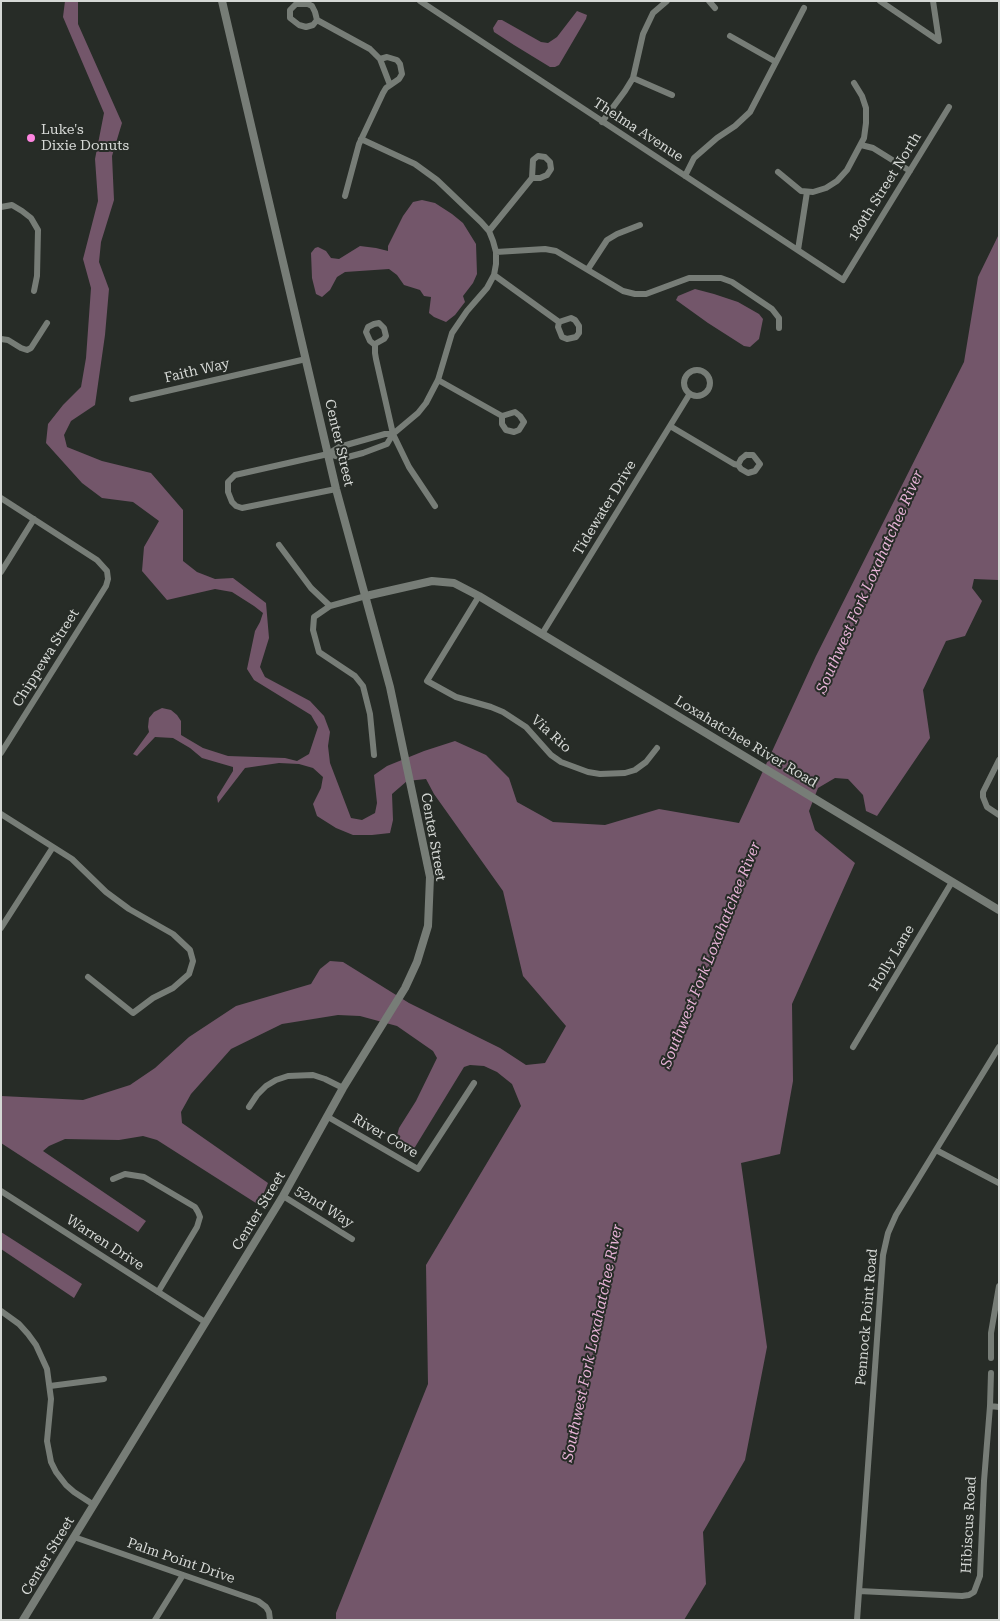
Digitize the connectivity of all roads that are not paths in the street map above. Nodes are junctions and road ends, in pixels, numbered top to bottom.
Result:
1 (222, 1) edge
2 (420, 1) edge
3 (709, 1) edge
4 (880, 1) edge
5 (933, 1) edge
6 (663, 2) edge
7 (716, 8) dead end
8 (804, 8) dead end
9 (317, 20) junction
10 (730, 36) dead end
11 (380, 59) junction
12 (776, 62) junction
13 (634, 78) junction
14 (854, 83) dead end
15 (390, 85) junction
16 (672, 95) dead end
17 (949, 108) dead end
18 (602, 122) junction
19 (361, 139) junction
20 (861, 145) junction
21 (910, 171) junction
22 (778, 172) dead end
23 (685, 176) junction
24 (532, 178) dead end
25 (807, 192) junction
26 (345, 196) dead end
27 (1, 207) edge
28 (640, 225) dead end
29 (489, 231) junction
30 (798, 250) junction
31 (496, 252) junction
32 (588, 269) junction
33 (494, 275) junction
34 (843, 280) joint
35 (34, 291) dead end
36 (559, 322) dead end
37 (47, 323) dead end
38 (780, 328) dead end
39 (1, 339) edge
40 (375, 345) dead end
41 (306, 359) junction
42 (438, 380) junction
43 (689, 395) junction
44 (132, 399) dead end
45 (502, 416) dead end
46 (670, 426) junction
47 (393, 434) junction
48 (328, 454) junction
49 (738, 465) dead end
50 (336, 489) junction
51 (1, 498) edge
52 (435, 506) dead end
53 (34, 519) junction
54 (279, 545) dead end
55 (1, 572) edge
56 (366, 596) junction
57 (479, 596) junction
58 (330, 606) junction
59 (542, 634) junction
60 (657, 748) dead end
61 (1, 753) edge
62 (374, 755) dead end
63 (999, 760) edge
64 (1, 814) edge
65 (999, 815) edge
66 (53, 847) junction
67 (952, 882) junction
68 (999, 910) edge
69 (1, 928) edge
70 (88, 977) dead end
71 (853, 1047) dead end
72 (999, 1047) edge
73 (474, 1083) dead end
74 (343, 1088) junction
75 (249, 1107) dead end
76 (328, 1116) junction
77 (936, 1150) junction
78 (113, 1179) dead end
79 (999, 1183) edge
80 (1, 1191) edge
81 (283, 1196) junction
82 (352, 1239) dead end
83 (999, 1286) edge
84 (158, 1292) junction
85 (1, 1311) edge
86 (205, 1322) junction
87 (990, 1358) dead end
88 (990, 1373) dead end
89 (104, 1379) dead end
90 (50, 1386) junction
91 (990, 1406) junction
92 (999, 1407) edge
93 (94, 1504) junction
94 (74, 1537) junction
95 (183, 1575) junction
96 (859, 1591) junction
97 (24, 1620) edge
98 (155, 1620) edge
99 (270, 1620) edge
100 (857, 1620) edge

1 - 41 street, Center Street
2 - 18 street, Thelma Avenue
3 - 7 street
4 - 5 street
6 - 13 street
8 - 12 street
9 - 9 street
9 - 11 street
10 - 12 street
11 - 15 street
11 - 15 street
12 - 23 street
13 - 16 street
13 - 18 street
14 - 20 street
15 - 19 street
17 - 21 street, 180th Street North
18 - 23 street, Thelma Avenue
19 - 26 street
19 - 29 street
20 - 21 street
20 - 25 street
21 - 34 street, 180th Street North
22 - 25 street
23 - 30 street, Thelma Avenue
24 - 29 street
25 - 30 street
27 - 35 street
28 - 32 street
29 - 31 street
30 - 34 street, Thelma Avenue
31 - 32 street
31 - 33 street
32 - 38 street
33 - 36 street
33 - 42 street
37 - 39 street
40 - 47 street
41 - 44 street, Faith Way
41 - 48 street, Center Street
42 - 45 street
42 - 47 street
43 - 43 street
43 - 46 street, Tidewater Drive
46 - 49 street
46 - 59 street, Tidewater Drive
47 - 48 street
47 - 48 street
47 - 52 street
48 - 50 street, Center Street
48 - 50 street
50 - 56 street, Center Street
51 - 53 street
53 - 55 street
53 - 61 street, Chippewa Street
54 - 58 street
56 - 57 street, Loxahatchee River Road
56 - 58 street
56 - 74 street, Center Street
57 - 59 street, Loxahatchee River Road
57 - 60 street, Via Rio
58 - 62 street
59 - 67 street, Loxahatchee River Road
63 - 65 street
64 - 66 street
66 - 69 street
66 - 70 street
67 - 68 street, Loxahatchee River Road
67 - 71 street, Holly Lane
72 - 77 street, Pennock Point Road
73 - 76 street, River Cove
74 - 75 street
74 - 76 street, Center Street
76 - 81 street, Center Street
77 - 79 street
77 - 96 street, Pennock Point Road
78 - 84 street
80 - 84 street, Warren Drive
81 - 82 street, 52nd Way
81 - 86 street, Center Street
83 - 87 street
84 - 86 street, Warren Drive
85 - 90 street
86 - 93 street, Center Street
88 - 91 street, Hibiscus Road
89 - 90 street
90 - 93 street
91 - 92 street
91 - 96 street, Hibiscus Road
93 - 94 street, Center Street
94 - 95 street, Palm Point Drive
94 - 97 street, Center Street
95 - 98 street
95 - 99 street, Palm Point Drive
96 - 100 street, Pennock Point Road

